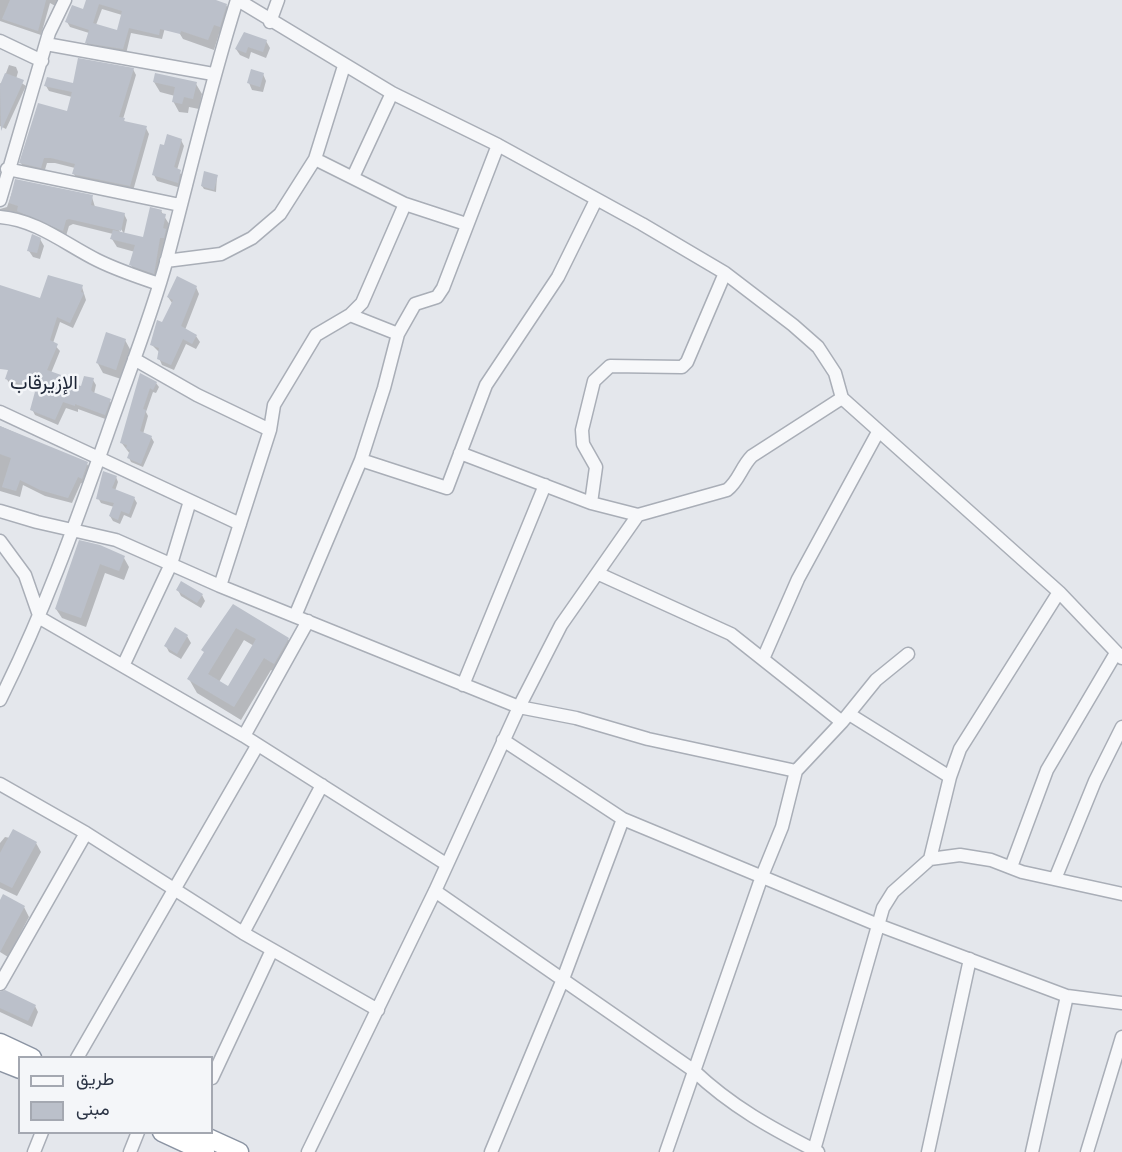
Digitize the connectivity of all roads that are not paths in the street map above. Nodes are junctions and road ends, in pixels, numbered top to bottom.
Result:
1 (65, 0) edge
2 (237, 0) edge
3 (278, 0) edge
4 (270, 22) junction
5 (0, 41) edge
6 (46, 44) junction
7 (42, 61) junction
8 (344, 66) junction
9 (213, 74) junction
10 (392, 93) junction
11 (498, 145) junction
12 (315, 159) junction
13 (7, 169) junction
14 (353, 177) junction
15 (0, 200) edge
16 (596, 200) junction
17 (405, 204) junction
18 (180, 205) junction
19 (0, 217) edge
20 (466, 225) junction
21 (166, 261) junction
22 (725, 273) junction
23 (159, 284) junction
24 (351, 315) junction
25 (398, 334) junction
26 (134, 359) junction
27 (842, 398) junction
28 (0, 412) edge
29 (270, 430) junction
30 (878, 432) junction
31 (460, 453) junction
32 (99, 457) junction
33 (361, 460) junction
34 (545, 485) junction
35 (190, 501) junction
36 (591, 503) junction
37 (0, 511) edge
38 (638, 515) junction
39 (240, 524) junction
40 (74, 530) junction
41 (0, 540) edge
42 (171, 564) junction
43 (599, 574) junction
44 (220, 586) junction
45 (1059, 592) junction
46 (295, 616) junction
47 (40, 618) junction
48 (308, 621) junction
49 (908, 654) dead end
50 (1119, 655) edge
51 (763, 659) junction
52 (123, 666) junction
53 (463, 685) junction
54 (0, 700) edge
55 (519, 706) junction
56 (846, 718) junction
57 (1122, 727) edge
58 (244, 736) junction
59 (503, 740) junction
60 (258, 746) junction
61 (796, 771) junction
62 (950, 777) junction
63 (0, 784) edge
64 (322, 785) junction
65 (623, 819) junction
66 (86, 832) junction
67 (930, 859) junction
68 (446, 864) junction
69 (1011, 867) junction
70 (762, 876) junction
71 (1055, 879) junction
72 (174, 887) junction
73 (435, 891) junction
74 (1122, 894) edge
75 (878, 925) junction
76 (243, 933) junction
77 (272, 950) junction
78 (970, 959) junction
79 (563, 979) junction
80 (0, 984) edge
81 (1067, 996) junction
82 (1122, 1003) edge
83 (378, 1010) junction
84 (1122, 1037) edge
85 (0, 1043) edge
86 (28, 1056) edge
87 (78, 1056) edge
88 (0, 1061) edge
89 (18, 1068) edge
90 (693, 1070) junction
91 (213, 1076) edge
92 (41, 1134) edge
93 (137, 1134) edge
94 (166, 1134) edge
95 (199, 1134) edge
96 (816, 1151) edge
97 (34, 1152) edge
98 (130, 1152) edge
99 (204, 1152) edge
100 (239, 1152) edge
101 (308, 1152) edge
102 (491, 1152) edge
103 (666, 1152) edge
104 (928, 1152) edge
105 (1032, 1152) edge
106 (1087, 1152) edge

1 - 6 street
2 - 4 street
2 - 9 street
3 - 4 street
4 - 8 street
5 - 7 street
6 - 7 street
6 - 9 street
7 - 13 street
8 - 10 street
8 - 12 street
9 - 18 street
10 - 11 street
10 - 14 street
11 - 16 street
11 - 20 street
12 - 14 street
12 - 21 street
13 - 15 street
13 - 18 street
14 - 17 street
16 - 22 street
16 - 31 street
17 - 20 street
17 - 24 street
18 - 21 street
19 - 23 street
20 - 25 street
21 - 23 street
22 - 27 street
22 - 36 street
23 - 26 street
24 - 25 street
24 - 29 street
25 - 33 street
26 - 29 street
26 - 32 street
27 - 30 street
27 - 38 street
28 - 32 street
29 - 39 street
30 - 45 street
30 - 51 street
31 - 33 street
31 - 34 street
32 - 35 street
32 - 40 street
33 - 46 street
34 - 36 street
34 - 53 street
35 - 39 street
35 - 42 street
36 - 38 street
37 - 40 street
38 - 43 street
39 - 44 street
40 - 42 street
40 - 47 street
41 - 47 street
42 - 44 street
42 - 52 street
43 - 51 street
43 - 55 street
44 - 46 street
45 - 50 street
45 - 62 street
46 - 48 street
47 - 52 street
47 - 54 street
48 - 53 street
48 - 58 street
49 - 56 street
50 - 69 street
51 - 56 street
52 - 58 street
53 - 55 street
55 - 59 street
55 - 61 street
56 - 61 street
56 - 62 street
57 - 71 street
58 - 60 street
59 - 65 street
59 - 68 street
60 - 64 street
60 - 72 street
61 - 70 street
62 - 67 street
63 - 66 street
64 - 68 street
64 - 76 street
65 - 70 street
65 - 79 street
66 - 72 street
66 - 80 street
67 - 69 street
67 - 75 street
68 - 73 street
69 - 71 street
70 - 75 street
70 - 90 street
71 - 74 street
72 - 76 street
72 - 87 street
73 - 79 street
73 - 83 street
75 - 78 street
75 - 96 street
76 - 77 street
77 - 83 street
77 - 91 street
78 - 81 street
78 - 104 street
79 - 90 street
79 - 102 street
81 - 82 street
81 - 105 street
83 - 101 street
84 - 106 street
85 - 86 highway
88 - 89 highway
90 - 96 street
90 - 103 street
92 - 97 street
93 - 98 street
94 - 99 highway
95 - 100 highway

